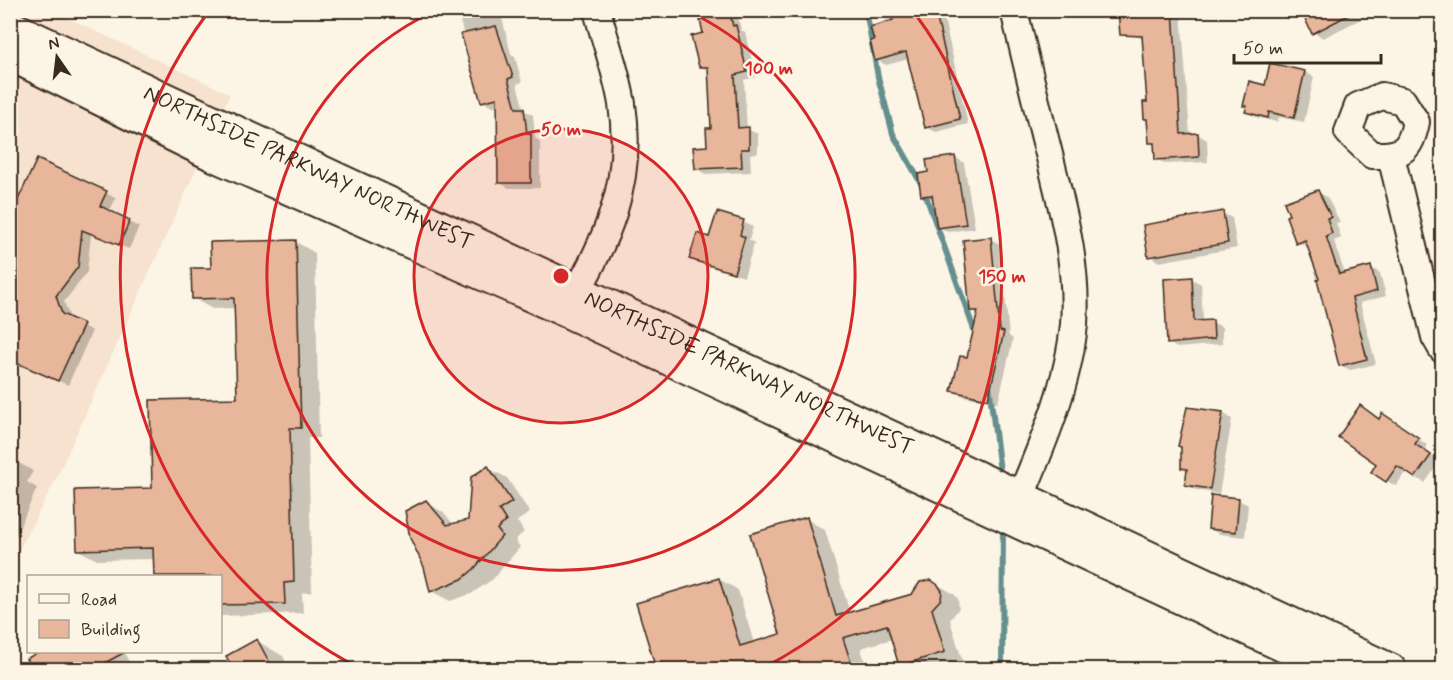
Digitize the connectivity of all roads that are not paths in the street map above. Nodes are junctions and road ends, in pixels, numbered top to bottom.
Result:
1 (597, 10) edge
2 (1014, 10) edge
3 (10, 27) edge
4 (10, 54) edge
5 (1391, 156) dead end
6 (572, 301) junction
7 (1443, 349) edge
8 (1016, 508) junction
9 (1336, 669) edge
10 (1390, 669) edge

1 - 6 street
2 - 8 street
3 - 6 main road, NORTHSIDE PARKWAY NORTHWEST
4 - 6 main road, NORTHSIDE PARKWAY NORTHWEST
5 - 7 street
6 - 8 main road, NORTHSIDE PARKWAY NORTHWEST
8 - 9 main road, NORTHSIDE PARKWAY NORTHWEST
8 - 10 main road, NORTHSIDE PARKWAY NORTHWEST

